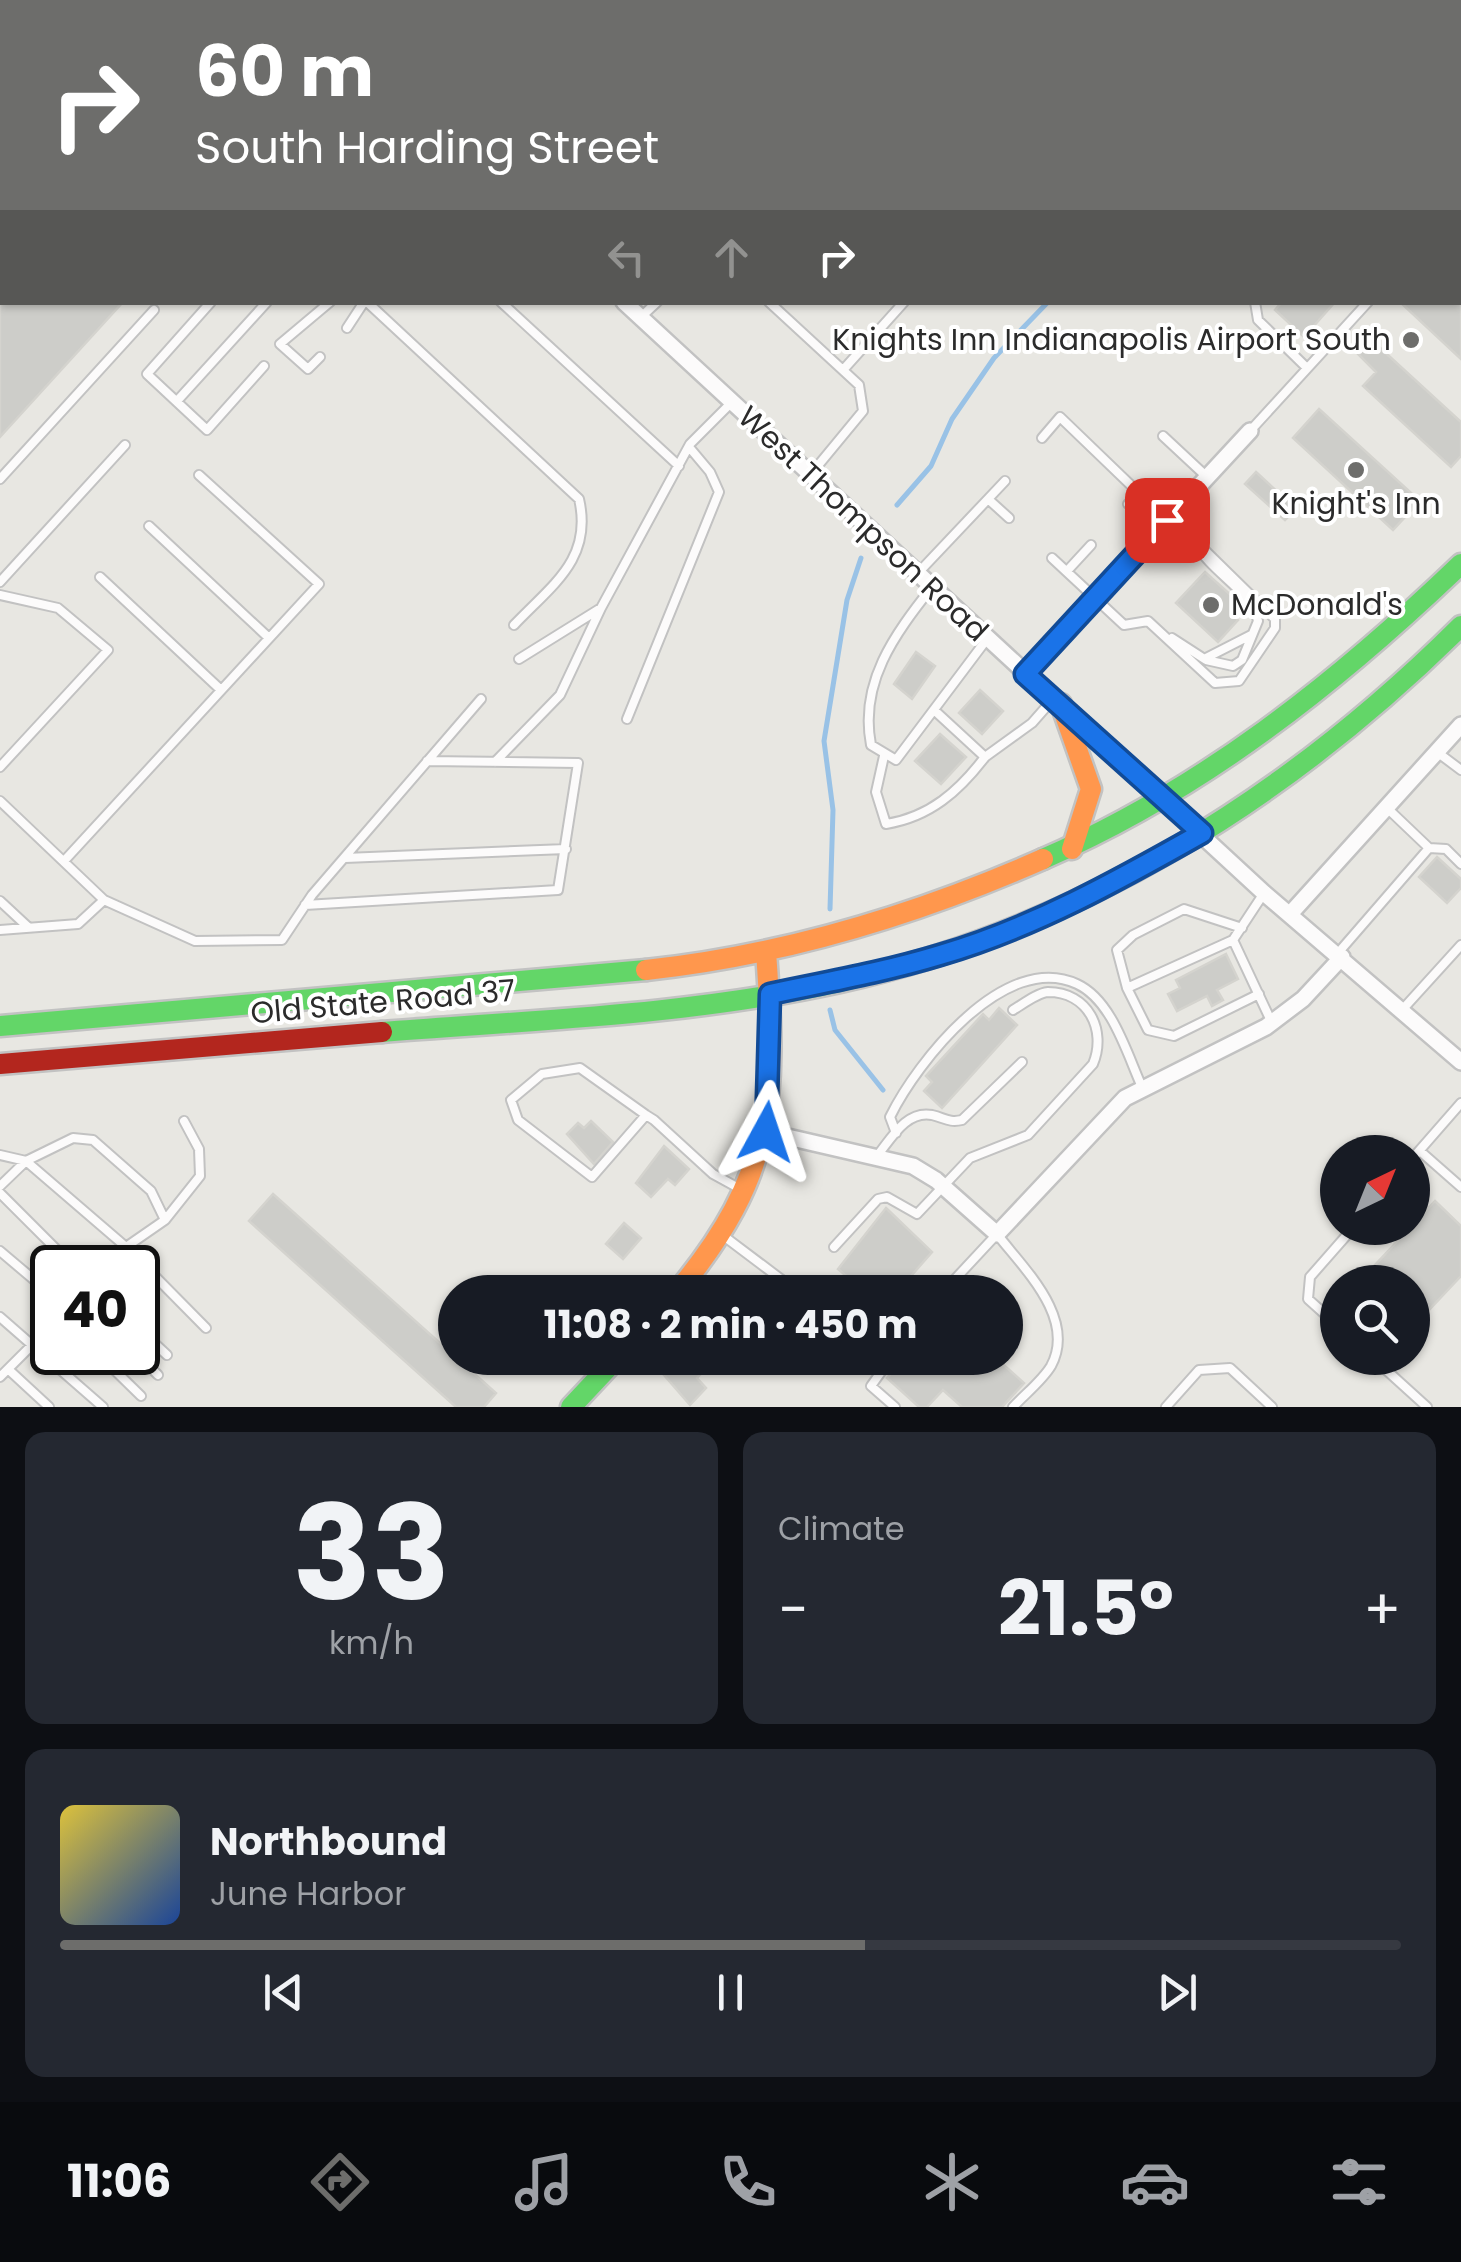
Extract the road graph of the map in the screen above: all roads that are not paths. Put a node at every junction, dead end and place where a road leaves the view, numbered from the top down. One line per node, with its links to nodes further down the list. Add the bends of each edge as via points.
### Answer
1 (208, 305): 22 (lane, via 147,374)
2 (264, 305): 22 (lane)
3 (326, 305): 18 (lane, via 280,344 308,370)
4 (363, 305): 17 (lane)
5 (368, 305): 54 (lane, via 579,499 585,525 578,556)
6 (505, 305): 29 (lane)
7 (627, 305): 16 (street, West Thompson Road)
8 (654, 305): 16 (lane)
9 (773, 305): 21 (lane)
10 (891, 305): 15 (lane)
11 (901, 305): 15 (lane)
12 (1256, 305): 20 (lane, via 1258,320)
13 (1365, 305): 20 (lane)
14 (154, 310): 33 (lane)
15 (896, 311): 21 (lane)
16 (641, 317): 23 (street, West Thompson Road)
17 (347, 328)
18 (320, 357)
19 (264, 366): 22 (lane, via 208,430)
20 (1308, 368): 24 (lane)
21 (843, 370): 31 (lane, via 859,385 862,411)
22 (176, 401)
23 (732, 402): 28 (lane); 31 (street, West Thompson Road)
24 (1250, 431): 32 (street)
25 (1163, 436): 32 (lane)
26 (1042, 438): 35 (lane, via 1060,417)
27 (125, 446): 48 (lane)
28 (689, 447): 29 (lane); 66 (lane, via 718,492)
29 (678, 466): 52 (lane)
30 (199, 474): 57 (lane, via 319,584)
31 (810, 475): 46 (street, West Thompson Road)
32 (1207, 477): 39 (street)
33 (0, 480)
34 (1005, 480): 36 (lane)
35 (1139, 493): 37 (lane); 39 (lane)
36 (988, 499): 38 (lane); 46 (lane)
37 (1128, 504)
38 (1009, 518)
39 (1169, 518): 41 (lane); 51 (street)
40 (149, 526): 57 (lane)
41 (1193, 538): 53 (lane, via 1271,610 1275,628 1240,681 1215,683); 56 (lane, via 1208,564 1255,608)
42 (1091, 546): 45 (lane)
43 (1052, 558): 45 (lane)
44 (1461, 564): 75 (main road, Old State Road 37, via 1341,678)
45 (1068, 572): 51 (lane)
46 (917, 574): 49 (street, West Thompson Road)
47 (100, 577): 62 (lane)
48 (0, 582)
49 (932, 587): 58 (street, West Thompson Road); 69 (lane, via 884,654 871,689 866,721 871,746)
50 (0, 595): 73 (lane, via 58,608 108,650)
51 (1096, 597): 53 (lane, via 1124,625); 61 (street)
52 (601, 608): 60 (lane); 72 (lane, via 560,695)
53 (1148, 621): 59 (lane)
54 (514, 626)
55 (1461, 626): 78 (main road, Old State Road 37, via 1386,702 1321,754)
56 (1255, 631): 59 (lane, via 1210,658); 59 (lane, via 1237,664)
57 (269, 638): 62 (lane)
58 (987, 639): 61 (street, West Thompson Road); 65 (lane)
59 (1193, 652)
60 (520, 658)
61 (1025, 674): 64 (street, West Thompson Road)
62 (221, 690): 83 (lane)
63 (480, 700): 71 (lane)
64 (1057, 701): 70 (lane); 75 (street, West Thompson Road); 80 (main road, via 1091,789)
65 (934, 710): 69 (lane, via 896,760); 70 (lane)
66 (627, 720)
67 (1461, 724): 68 (street)
68 (1437, 752): 74 (lane); 77 (street)
69 (884, 756): 70 (lane, via 876,792 886,824 911,820 960,790)
70 (984, 756)
71 (427, 761): 72 (lane); 82 (lane)
72 (494, 762): 79 (lane, via 578,763)
73 (0, 768)
74 (1461, 770)
75 (1166, 800): 78 (street, West Thompson Road); 80 (main road, Old State Road 37)
76 (0, 801): 83 (lane)
77 (1386, 808): 81 (lane); 89 (street)
78 (1202, 833): 85 (street, West Thompson Road); 98 (main road, Old State Road 37, via 1073,902 945,954)
79 (566, 848): 82 (lane); 88 (lane, via 558,890)
80 (1072, 848): 95 (main road, Old State Road 37, via 867,927)
81 (1429, 848): 84 (lane, via 1446,850); 96 (lane)
82 (344, 858): 88 (lane)
83 (64, 861): 86 (lane)
84 (1461, 864)
85 (1264, 893): 89 (street, West Thompson Road); 91 (lane)
86 (104, 900): 88 (lane, via 195,941 282,940); 90 (lane, via 78,924)
87 (0, 901): 90 (lane)
88 (305, 905)
89 (1292, 912): 96 (street, West Thompson Road)
90 (28, 927): 92 (lane)
91 (1242, 928): 93 (lane); 97 (lane, via 1184,909 1134,935 1117,950)
92 (0, 930)
93 (1234, 940): 97 (lane); 99 (lane)
94 (1461, 946): 101 (lane)
95 (766, 952): 98 (main road); 103 (main road, Old State Road 37, via 584,976)
96 (1340, 955): 101 (street, West Thompson Road); 102 (street)
97 (1127, 988): 99 (lane, via 1148,1030 1174,1036)
98 (770, 994): 106 (main road, Old State Road 37, via 596,1015); 111 (main road)
99 (1258, 994): 102 (lane)
100 (1013, 1010): 118 (lane, via 1044,992 1070,996 1089,1010 1099,1050 1084,1076 1028,1135 970,1158)
101 (1402, 1010): 105 (street, West Thompson Road)
102 (1272, 1023): 107 (street)
103 (0, 1026)
104 (1022, 1062): 112 (lane, via 962,1120 915,1116)
105 (1461, 1062)
106 (0, 1064)
107 (1142, 1087): 112 (lane, via 1107,1012 1093,997 1078,984 1036,978 986,998 970,1014 902,1093 890,1117); 123 (street, via 1112,1110)
108 (1461, 1103): 113 (lane)
109 (646, 1115): 109 (lane, via 580,1068 542,1074 511,1100 518,1120 592,1176); 121 (lane, via 713,1174)
110 (184, 1121): 122 (lane, via 199,1148 200,1176)
111 (766, 1132): 115 (street); 121 (main road)
112 (896, 1133): 115 (lane)
113 (1430, 1139)
114 (0, 1155): 117 (lane)
115 (877, 1156): 118 (street, via 913,1166)
116 (1430, 1159): 119 (lane)
117 (26, 1161): 120 (lane); 122 (lane, via 73,1138 92,1140 151,1191); 126 (lane)
118 (942, 1186): 123 (street); 129 (lane, via 917,1214 887,1196 878,1200)
119 (1461, 1187)
120 (0, 1189): 125 (lane)
121 (748, 1194): 124 (main road)
122 (166, 1220): 127 (lane)
123 (996, 1234): 135 (lane); 157 (lane, via 1049,1300 1057,1338 1051,1365)
124 (725, 1237): 133 (main road); 134 (lane)
125 (52, 1245)
126 (124, 1245)
127 (129, 1245)
128 (1338, 1245): 131 (lane)
129 (834, 1247)
130 (0, 1252): 136 (lane)
131 (1321, 1265)
132 (1320, 1266): 138 (lane, via 1310,1278 1308,1299)
133 (691, 1275)
134 (775, 1275)
135 (959, 1275)
136 (30, 1276)
137 (160, 1281): 140 (lane)
138 (1320, 1310)
139 (0, 1316): 141 (lane)
140 (206, 1328)
141 (30, 1342)
142 (30, 1350): 145 (lane)
143 (160, 1350): 144 (lane)
144 (166, 1356)
145 (9, 1370): 151 (lane); 153 (lane)
146 (67, 1375): 154 (lane)
147 (119, 1375): 152 (lane)
148 (601, 1375): 155 (main road)
149 (879, 1375): 156 (lane, via 871,1386)
150 (1391, 1375): 160 (lane)
151 (0, 1378)
152 (140, 1396)
153 (49, 1407)
154 (103, 1407)
155 (571, 1407)
156 (895, 1407)
157 (1013, 1407)
158 (1166, 1407): 159 (lane, via 1199,1370 1230,1368)
159 (1272, 1407)
160 (1427, 1407)

